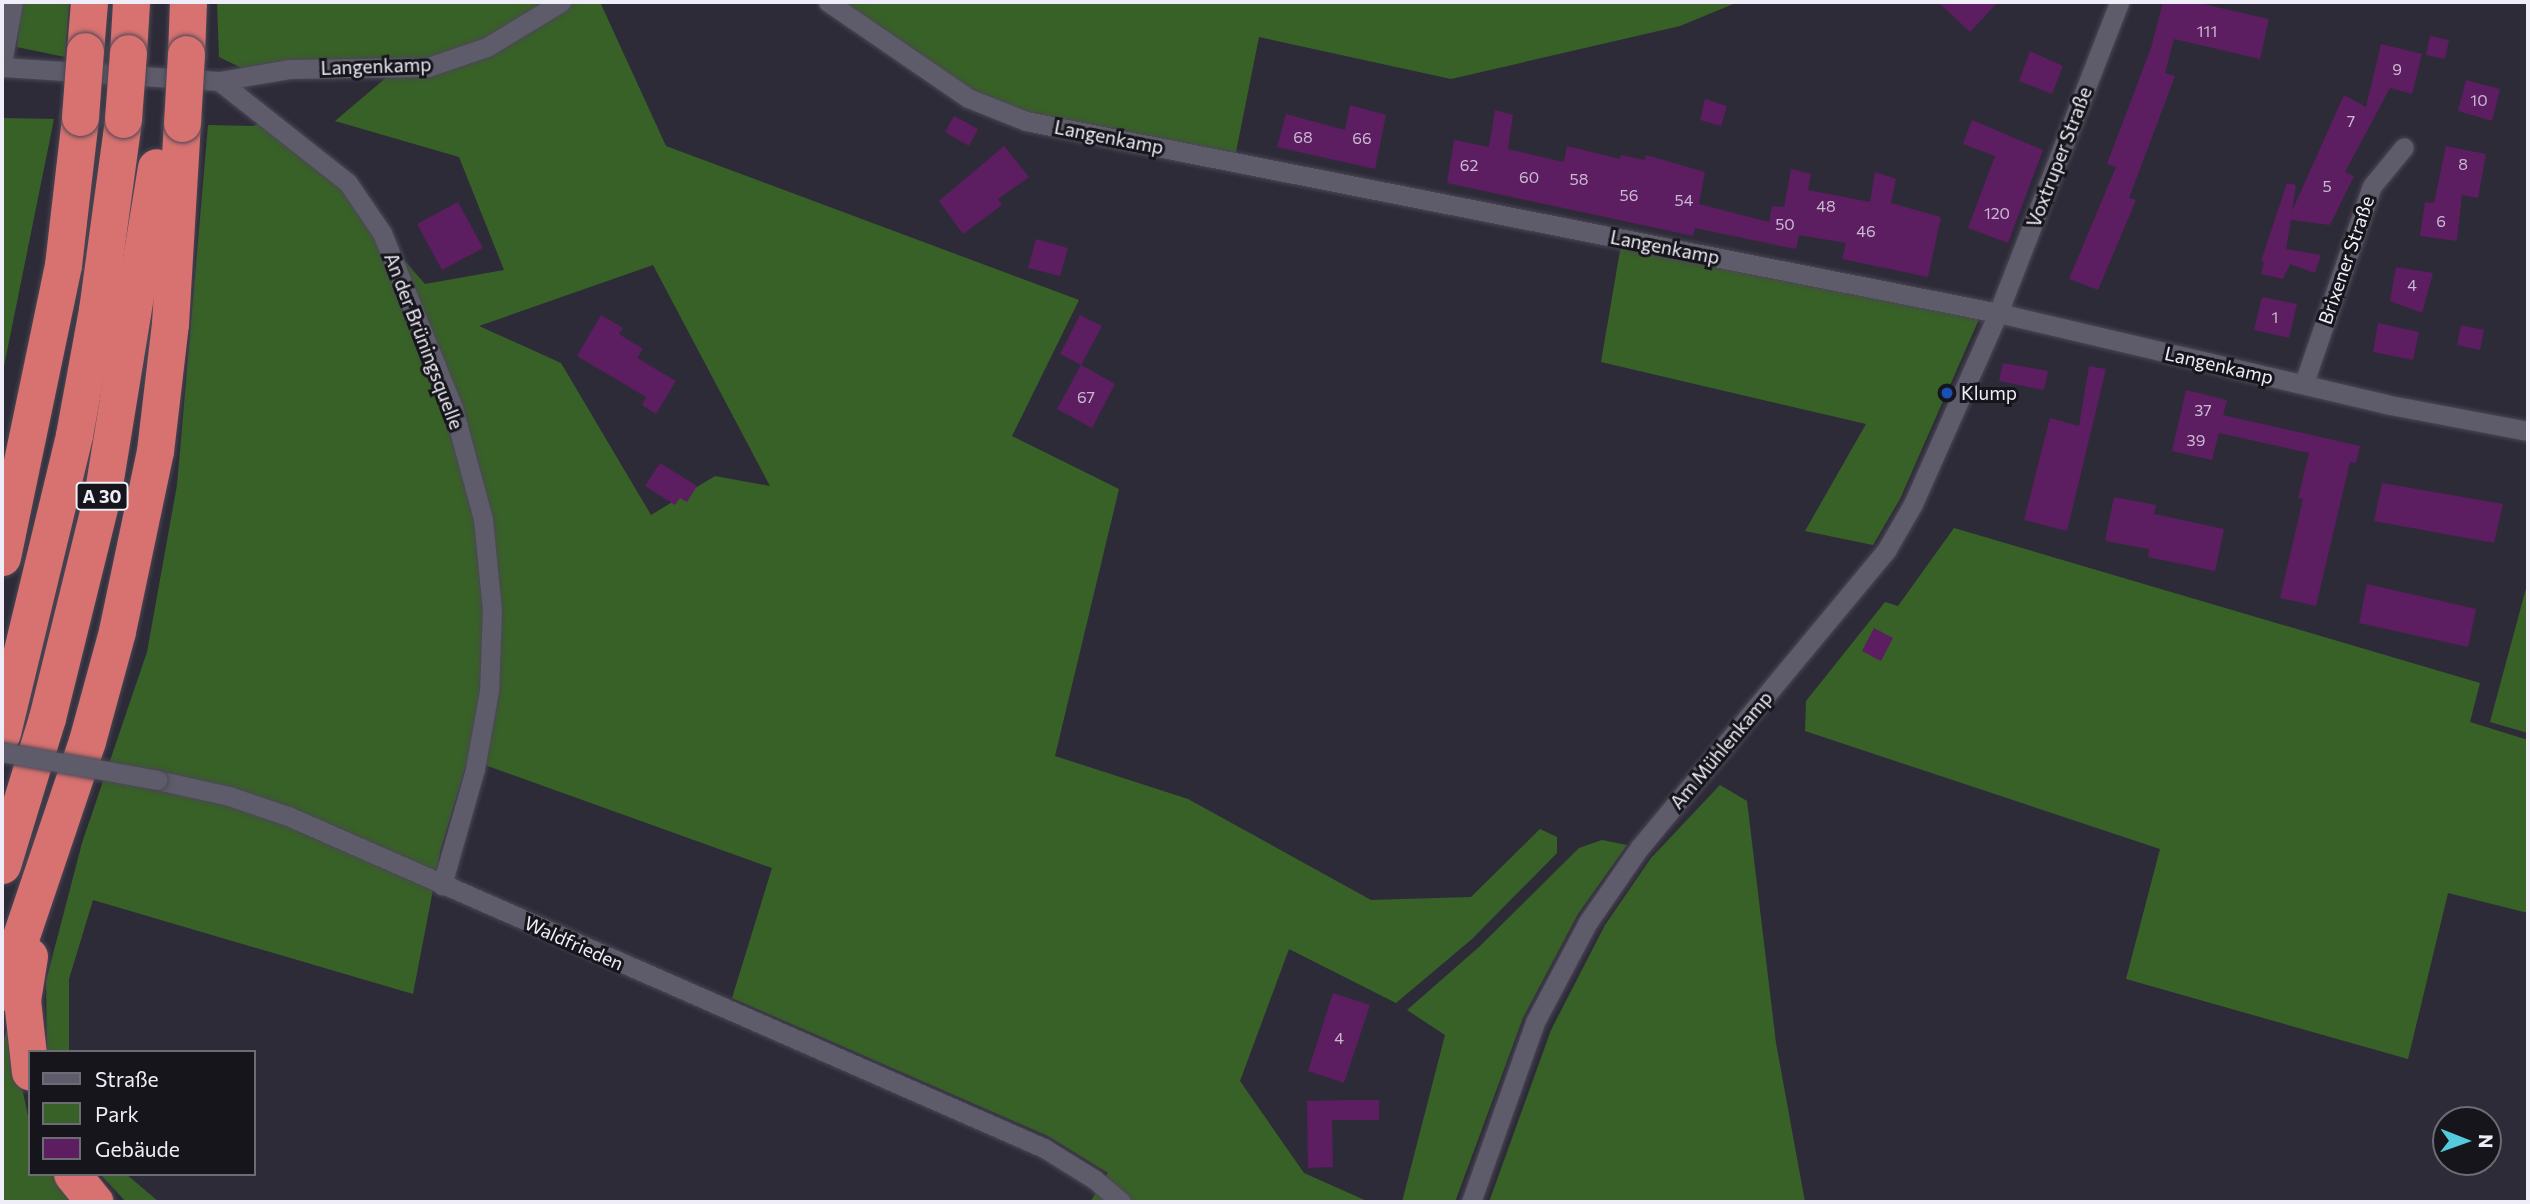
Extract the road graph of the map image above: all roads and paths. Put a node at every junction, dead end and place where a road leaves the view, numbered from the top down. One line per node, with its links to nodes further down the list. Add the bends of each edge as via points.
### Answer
1 (13, 2): 10 (street)
2 (89, 2): 17 (highway, bridge, via 63,265)
3 (131, 2): 18 (highway, A 30, bridge, via 123,119 97,310 49,553)
4 (171, 2): 9 (highway, A 30)
5 (188, 2): 9 (highway)
6 (561, 2): 11 (street, Langenkamp, via 487,47 428,67 289,69)
7 (828, 2): 14 (street, Langenkamp, via 968,98 1026,121)
8 (2119, 2): 14 (street, Voxtruper Straße)
9 (176, 54): 12 (highway, A 30)
10 (2, 65): 11 (street)
11 (219, 81): 22 (street, An der Brüningsquelle, via 348,183 382,233 453,408 483,519 492,610 489,691 475,769)
12 (172, 121): 20 (highway, A 30, via 103,491 47,718); 21 (highway, via 170,324 155,451 117,631)
13 (2404, 147): 15 (street, Brixener Straße, via 2372,186)
14 (1998, 313): 15 (street, Langenkamp); 28 (street, Am Mühlenkamp, via 1913,505 1887,549 1640,846 1588,922 1535,1022)
15 (2304, 383): 16 (street, Langenkamp)
16 (2528, 431)
17 (2, 557)
18 (2, 733)
19 (2, 752): 22 (street, Waldfrieden, bridge, via 229,796)
20 (2, 865)
21 (45, 872): 23 (highway); 24 (highway, via 22,1000)
22 (442, 884): 27 (street, Waldfrieden, via 1044,1148 1094,1178)
23 (2, 992)
24 (28, 1054)
25 (74, 1176): 26 (highway)
26 (95, 1202)
27 (1121, 1202)
28 (1471, 1202)

